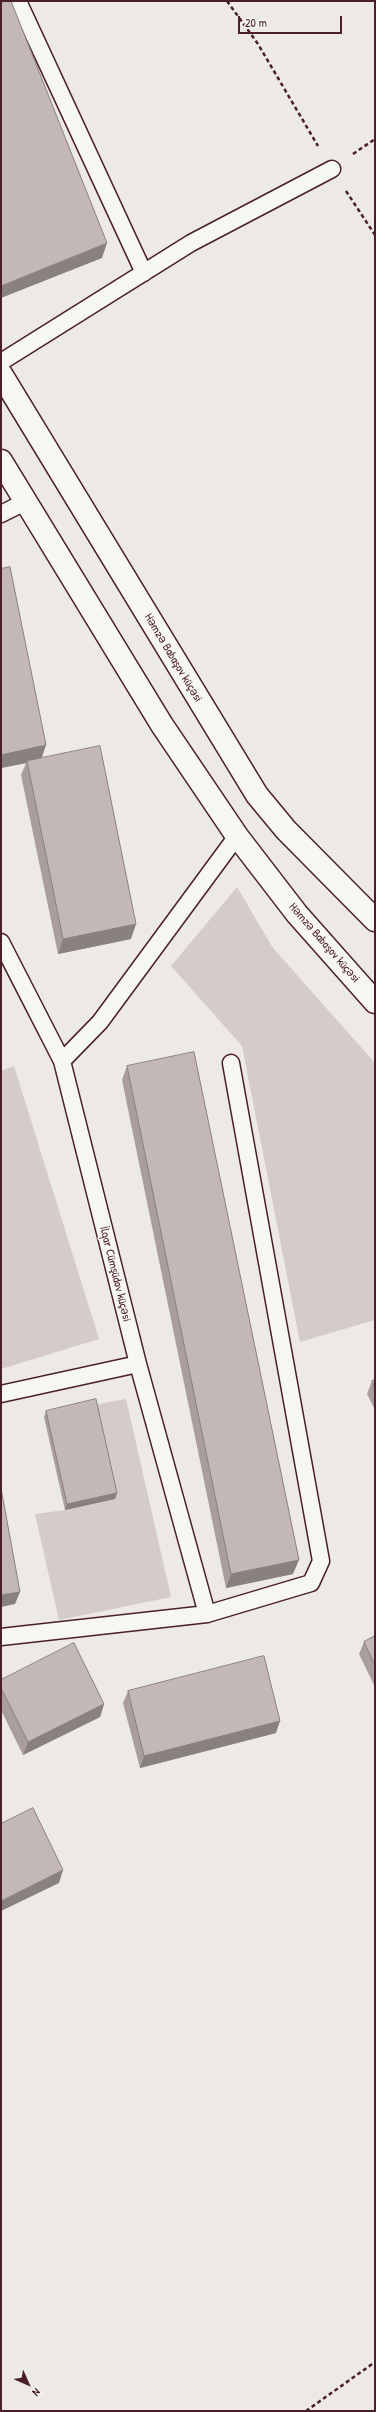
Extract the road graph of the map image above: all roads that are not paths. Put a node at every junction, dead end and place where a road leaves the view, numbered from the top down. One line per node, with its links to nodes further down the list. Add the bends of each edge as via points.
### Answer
1 (18, 1): 3 (lane)
2 (332, 169): 3 (lane, via 191,243)
3 (144, 273): 4 (lane)
4 (1, 362)
5 (1, 374): 10 (street, Həmzə Babaşov küçəsi, via 257,795 286,830)
6 (1, 461): 7 (street, Həmzə Babaşov küçəsi)
7 (25, 502): 8 (lane); 9 (street, Həmzə Babaşov küçəsi, via 162,725)
8 (1, 514)
9 (237, 836): 12 (street, Həmzə Babaşov küçəsi, via 298,914); 13 (lane, via 100,1022)
10 (375, 920)
11 (1, 942): 13 (lane, İlqar Cümşüdov küçəsi)
12 (375, 1002)
13 (62, 1061): 15 (lane, İlqar Cümşüdov küçəsi)
14 (231, 1063): 17 (lane, via 320,1561 311,1583)
15 (138, 1364): 16 (lane); 17 (lane, İlqar Cümşüdov küçəsi)
16 (1, 1394)
17 (207, 1614): 18 (lane)
18 (1, 1638)

